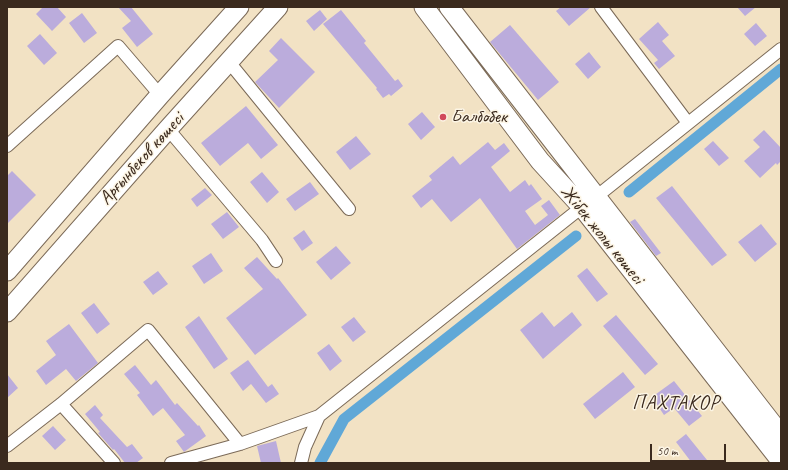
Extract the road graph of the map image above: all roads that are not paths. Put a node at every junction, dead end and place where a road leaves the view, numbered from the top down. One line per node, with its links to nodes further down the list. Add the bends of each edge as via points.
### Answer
1 (239, 7): 8 (main road, Арғынбеков көшесі)
2 (278, 7): 7 (main road, Арғынбеков көшесі)
3 (424, 7): 12 (main road, Жібек жолы көшесі, via 540,161)
4 (449, 7): 12 (main road, Жібек жолы көшесі)
5 (601, 7): 9 (street)
6 (781, 49): 9 (street)
7 (228, 62): 10 (main road, Арғынбеков көшесі); 13 (street)
8 (160, 95): 11 (street, via 118,46); 15 (main road, Арғынбеков көшесі)
9 (688, 123): 12 (street)
10 (168, 129): 14 (street, via 262,240); 16 (main road, Арғынбеков көшесі)
11 (7, 146)
12 (589, 202): 18 (street); 19 (main road, Жібек жолы көшесі); 22 (main road, Жібек жолы көшесі)
13 (349, 209)
14 (276, 262)
15 (7, 271)
16 (7, 312)
17 (60, 404): 20 (street, via 148,330); 21 (street); 23 (street)
18 (318, 416): 20 (street); 25 (street, via 305,446)
19 (781, 435)
20 (240, 444): 24 (street)
21 (7, 446)
22 (781, 461)
23 (114, 463)
24 (171, 463)
25 (301, 463)

